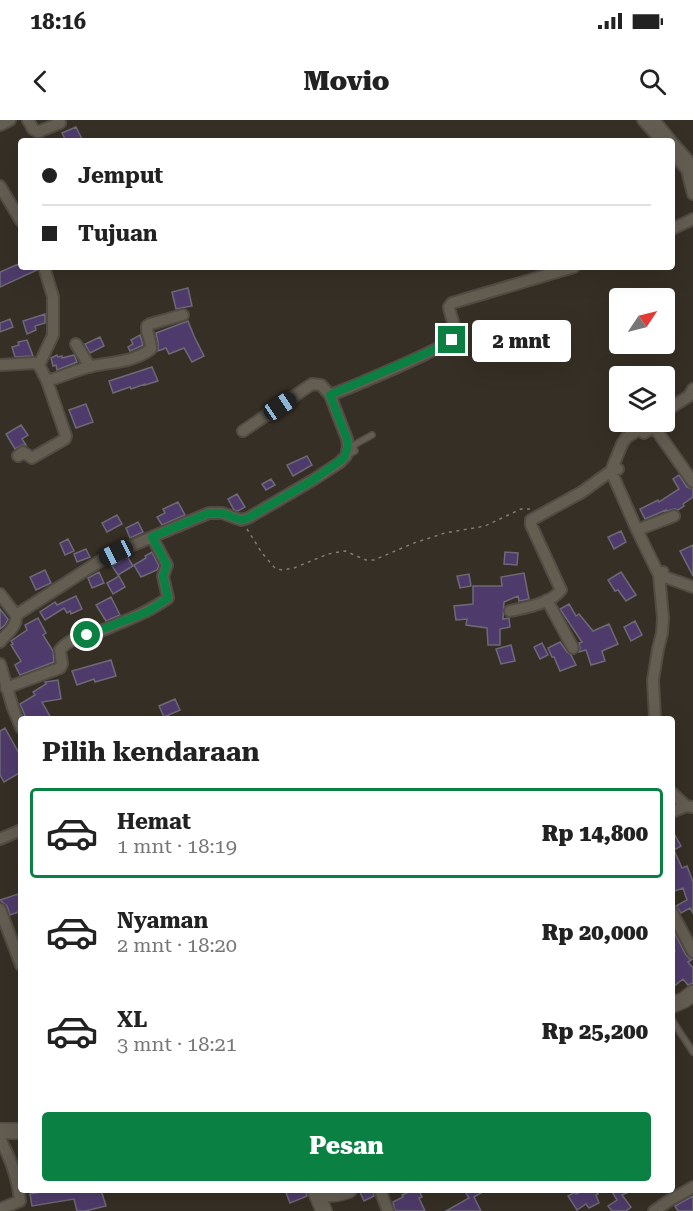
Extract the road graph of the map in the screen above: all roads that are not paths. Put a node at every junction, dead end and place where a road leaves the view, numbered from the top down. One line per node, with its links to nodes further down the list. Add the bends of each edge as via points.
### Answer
1 (10, 120): 6 (street)
2 (28, 120): 5 (street, via 38,132)
3 (643, 120): 7 (street)
4 (654, 120): 8 (street)
5 (60, 123)
6 (0, 125)
7 (659, 138)
8 (669, 138)
9 (675, 145): 11 (street)
10 (675, 156): 13 (street, via 687,170)
11 (693, 168)
12 (0, 186): 14 (street)
13 (693, 194)
14 (18, 216)
15 (693, 219): 16 (street)
16 (675, 228)
17 (45, 270): 22 (street, via 53,297 53,335)
18 (564, 270): 26 (street, via 452,303 448,307 455,334 452,340)
19 (183, 315): 23 (street, via 147,326 152,344 148,351)
20 (76, 344): 23 (street)
21 (0, 365): 22 (street)
22 (39, 365): 24 (street)
23 (90, 367): 24 (street)
24 (47, 381): 35 (street, via 65,440 32,458 23,452)
25 (693, 389): 28 (street)
26 (330, 395): 31 (street, via 321,385 312,384); 36 (street, via 347,439)
27 (693, 399): 28 (street)
28 (680, 405): 29 (street); 30 (street)
29 (675, 407)
30 (675, 409)
31 (243, 431)
32 (644, 432): 37 (street, via 627,448)
33 (658, 432): 38 (street)
34 (372, 435): 36 (lane, via 354,445 355,451)
35 (18, 456)
36 (346, 456): 41 (street, via 248,518 209,513)
37 (615, 470): 40 (street); 45 (street, via 531,520 561,590)
38 (693, 482)
39 (674, 516): 40 (street)
40 (639, 530): 42 (street)
41 (152, 537): 47 (street, via 100,561); 51 (street, via 167,565 163,576 168,598 147,612 70,640 60,650 60,668)
42 (661, 573): 43 (street); 52 (street, via 663,618 653,680)
43 (693, 585)
44 (0, 594): 47 (street)
45 (547, 600): 46 (street); 49 (street)
46 (510, 611)
47 (16, 615): 48 (street, via 14,626)
48 (0, 642)
49 (573, 648)
50 (0, 664): 51 (street)
51 (6, 688): 53 (street)
52 (655, 716)
53 (18, 722)
54 (675, 795): 55 (street)
55 (689, 806)
56 (18, 831): 57 (street)
57 (0, 839)
58 (0, 909): 61 (street)
59 (675, 918): 60 (street)
60 (693, 952)
61 (18, 957)
62 (693, 993): 63 (main road)
63 (675, 1004)
64 (675, 1025): 65 (lane)
65 (693, 1052)
66 (0, 1131): 67 (main road)
67 (18, 1131)
68 (0, 1139): 69 (street)
69 (18, 1183)
70 (693, 1186): 75 (street)
71 (318, 1193): 77 (main road)
72 (344, 1193): 78 (main road)
73 (381, 1193): 79 (street)
74 (21, 1206): 76 (street)
75 (670, 1206): 80 (street)
76 (0, 1209)
77 (324, 1211)
78 (332, 1211)
79 (388, 1211)
80 (654, 1211)

